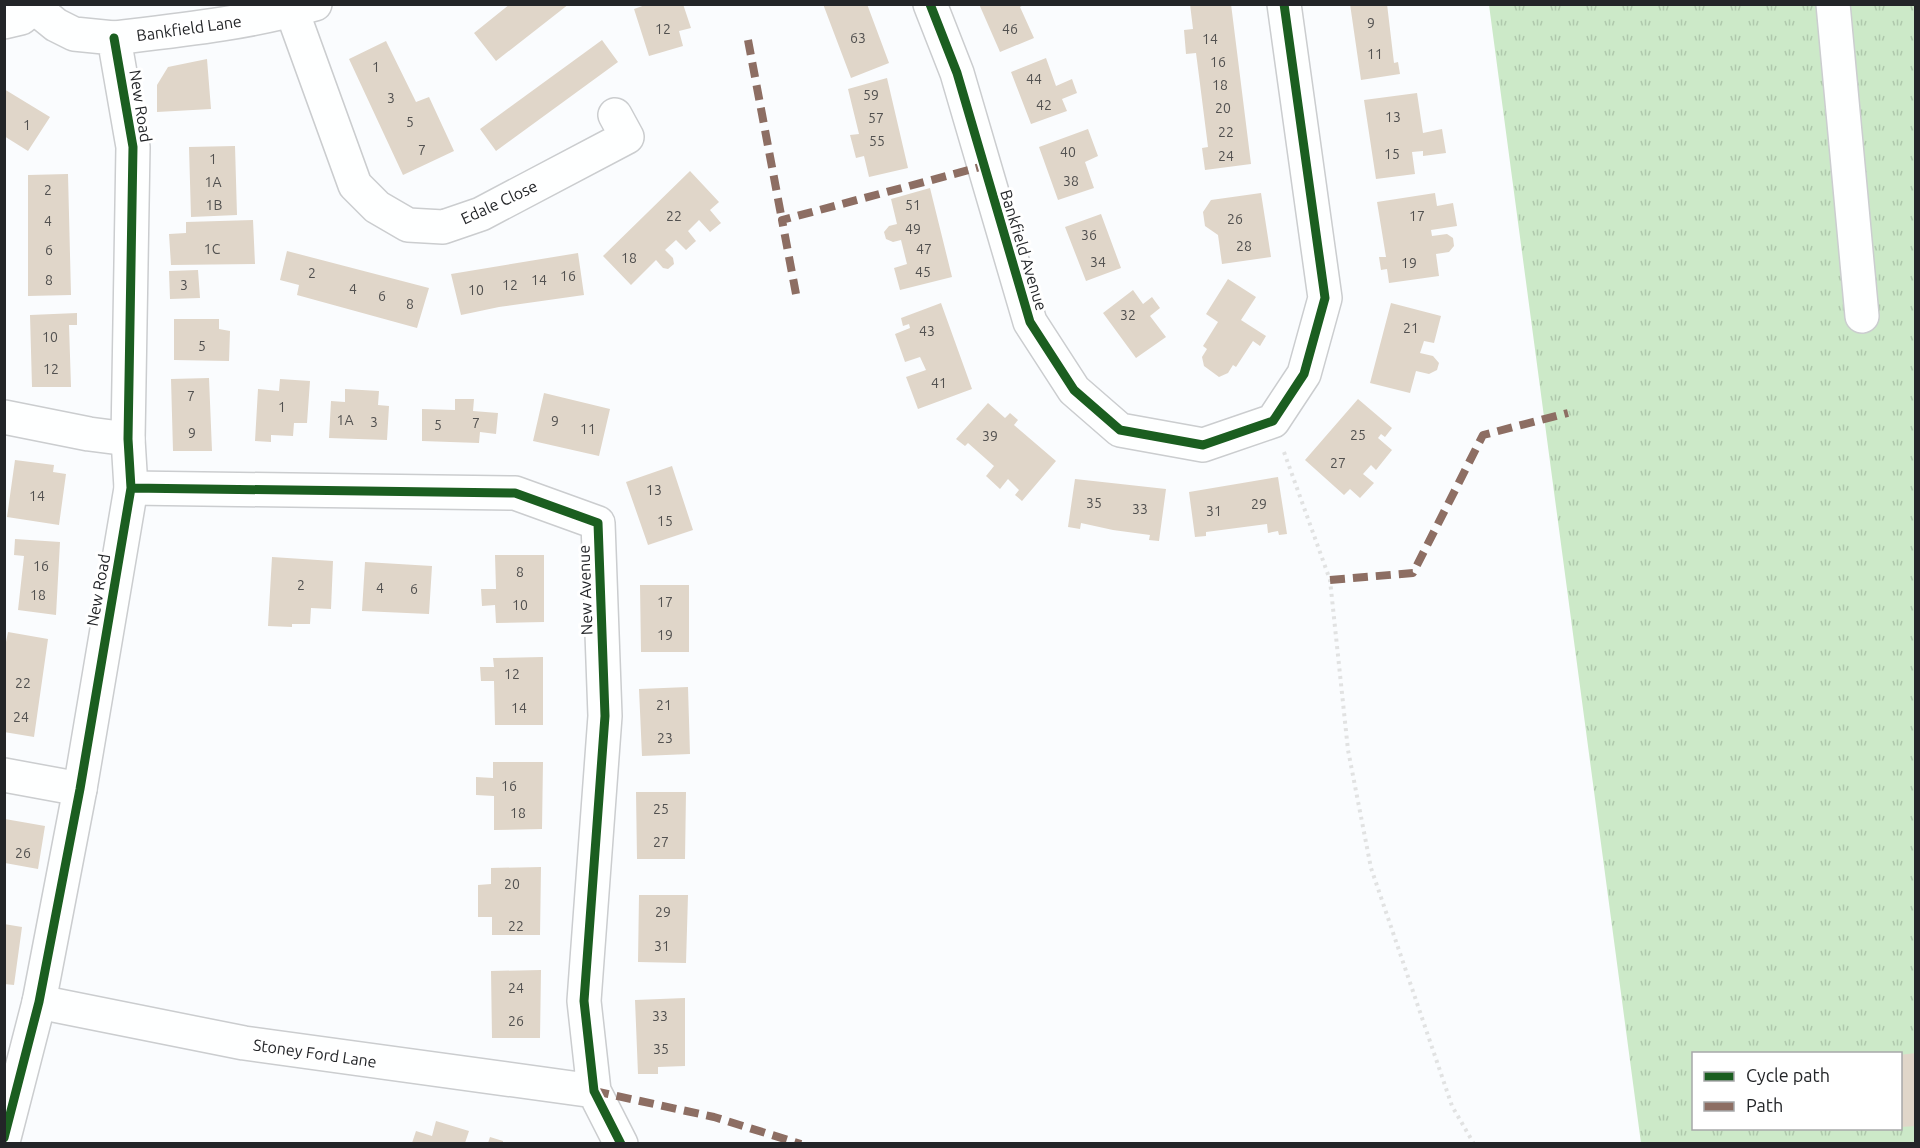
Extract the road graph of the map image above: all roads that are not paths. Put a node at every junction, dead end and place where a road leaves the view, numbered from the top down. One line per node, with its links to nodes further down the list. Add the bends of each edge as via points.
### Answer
1 (930, 4): 2 (street, Bankfield Avenue, via 957,73 1030,322 1074,390 1120,430 1203,445 1273,421 1304,374 1325,298)
2 (1284, 4)
3 (1833, 4): 9 (street)
4 (37, 6): 6 (street, via 21,18); 7 (street, Bankfield Lane, via 56,25 74,34)
5 (303, 8): 7 (street, Bankfield Lane, via 216,26); 8 (street, Edale Close, via 354,185 377,207 408,225 443,227 481,214 627,137)
6 (4, 22)
7 (114, 38): 11 (street, New Road, via 133,147)
8 (615, 115)
9 (1862, 316)
10 (4, 417): 11 (street)
11 (128, 439): 12 (street, New Road)
12 (131, 488): 14 (street, New Road); 16 (street, New Avenue, via 515,493 598,523 605,716 584,1001)
13 (4, 775): 14 (street)
14 (80, 789): 15 (street, New Road)
15 (39, 1002): 16 (street, Stoney Ford Lane, via 244,1043); 17 (street, New Road)
16 (594, 1091): 18 (street)
17 (4, 1138)
18 (621, 1143)

